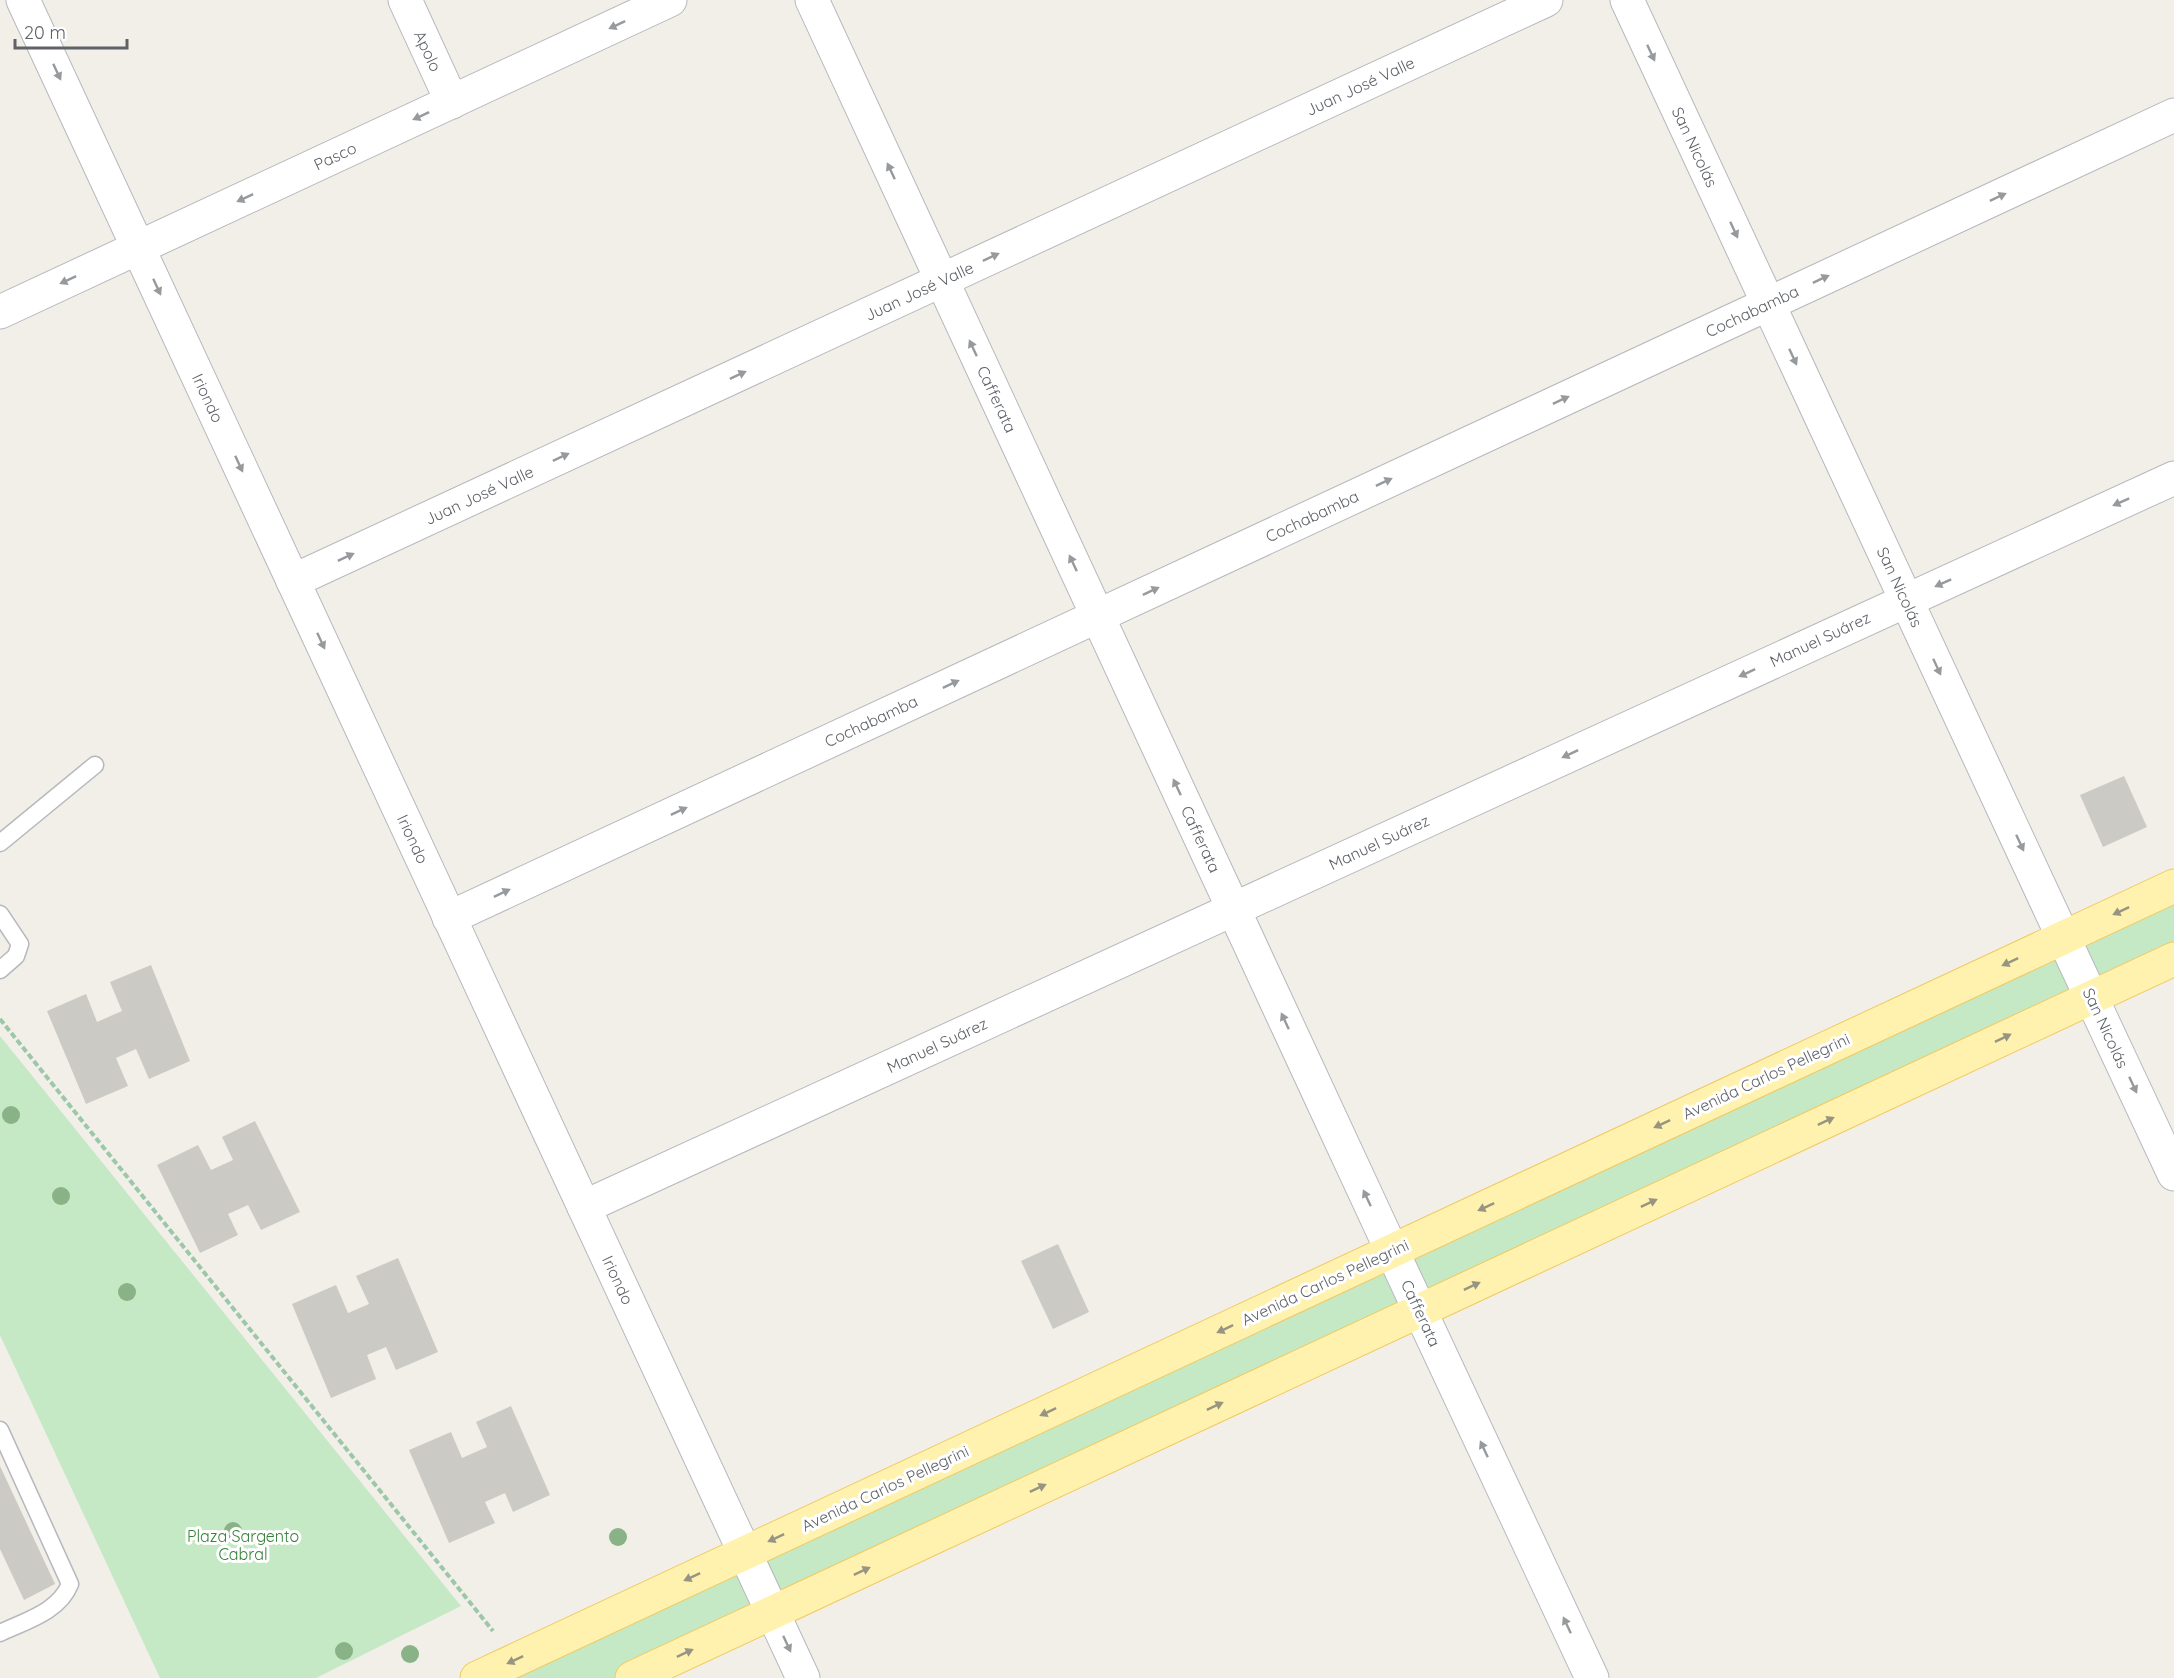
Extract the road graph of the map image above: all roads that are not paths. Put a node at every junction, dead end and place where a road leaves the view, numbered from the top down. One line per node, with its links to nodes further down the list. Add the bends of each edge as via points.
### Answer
1 (23, 0): 9 (street, Iriondo, one-way to 9)
2 (405, 0): 7 (street, Apolo)
3 (670, 0): 7 (street, Pasco, one-way to 7)
4 (812, 0): 10 (street, Cafferata, one-way to 4)
5 (1546, 0): 10 (street, Juan José Valle, one-way to 5)
6 (1626, 0): 11 (street, San Nicolás, one-way to 11)
7 (452, 102): 9 (street, Pasco, one-way to 9)
8 (2174, 115): 11 (street, Cochabamba, one-way to 8)
9 (138, 248): 12 (street, Pasco, one-way to 12); 14 (street, Iriondo, one-way to 14)
10 (942, 280): 14 (street, Juan José Valle, one-way to 10); 16 (street, Cafferata, one-way to 10)
11 (1768, 304): 15 (street, San Nicolás, one-way to 15); 16 (street, Cochabamba, one-way to 11)
12 (0, 312)
13 (2174, 478): 15 (street, Manuel Suárez, one-way to 15)
14 (293, 582): 22 (street, Iriondo, one-way to 22)
15 (1906, 600): 20 (street, Manuel Suárez, one-way to 20); 23 (street, San Nicolás, one-way to 23)
16 (1098, 616): 20 (street, Cafferata, one-way to 16); 22 (street, Cochabamba, one-way to 16)
17 (95, 765): 18 (lane)
18 (0, 843)
19 (2174, 886): 23 (main road, Avenida Carlos Pellegrini, one-way to 23)
20 (1233, 908): 28 (street, Manuel Suárez); 29 (street, Cafferata, one-way to 20)
21 (0, 914): 25 (lane, via 20,944 16,956)
22 (449, 918): 28 (street, Iriondo)
23 (2063, 937): 26 (street, San Nicolás); 29 (main road, Avenida Carlos Pellegrini, one-way to 29)
24 (2174, 959): 26 (main road)
25 (0, 970)
26 (2091, 997): 27 (street, San Nicolás, one-way to 27); 30 (main road, one-way to 26)
27 (2174, 1174)
28 (584, 1207): 32 (street, Iriondo)
29 (1392, 1251): 30 (street, Cafferata); 32 (main road, Avenida Carlos Pellegrini, one-way to 32)
30 (1419, 1311): 33 (main road, one-way to 30); 38 (street, Cafferata, one-way to 30)
31 (0, 1430): 34 (lane, via 69,1584 55,1606)
32 (745, 1553): 33 (street, Iriondo); 35 (main road, Avenida Carlos Pellegrini, one-way to 35)
33 (773, 1612): 36 (main road, one-way to 33); 37 (street, Iriondo, one-way to 37)
34 (0, 1633)
35 (477, 1678)
36 (632, 1678)
37 (803, 1678)
38 (1592, 1678)

